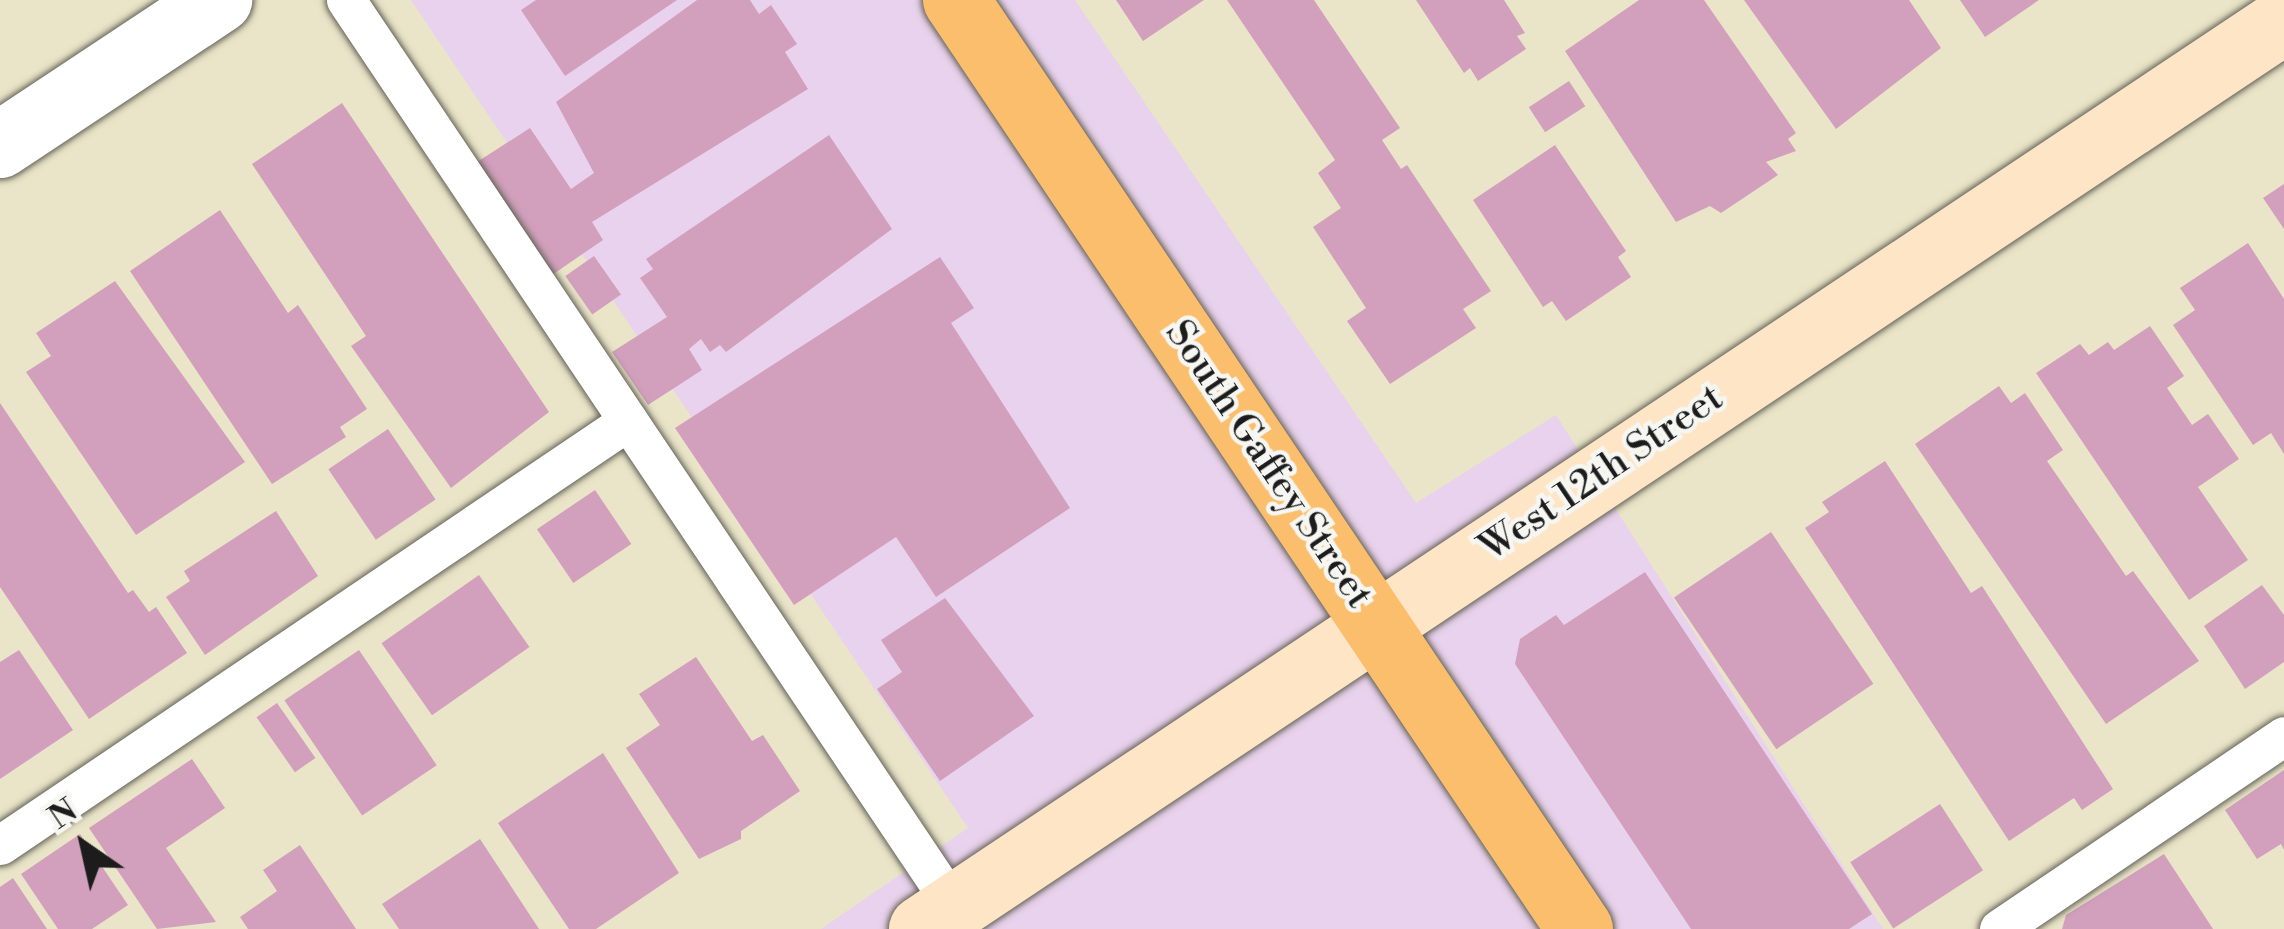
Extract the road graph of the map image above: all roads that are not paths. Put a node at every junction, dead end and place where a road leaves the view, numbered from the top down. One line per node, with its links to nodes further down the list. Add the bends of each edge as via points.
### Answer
1 (219, 0): 5 (street)
2 (346, 0): 6 (lane)
3 (956, 0): 7 (main road, South Gaffey Street)
4 (2284, 21): 7 (street, West 12th Street)
5 (0, 145)
6 (628, 422): 9 (lane); 10 (lane)
7 (1375, 624): 10 (street, West 12th Street); 11 (main road, South Gaffey Street)
8 (2284, 736): 12 (lane)
9 (0, 845)
10 (938, 918)
11 (1580, 929)
12 (1999, 929)

